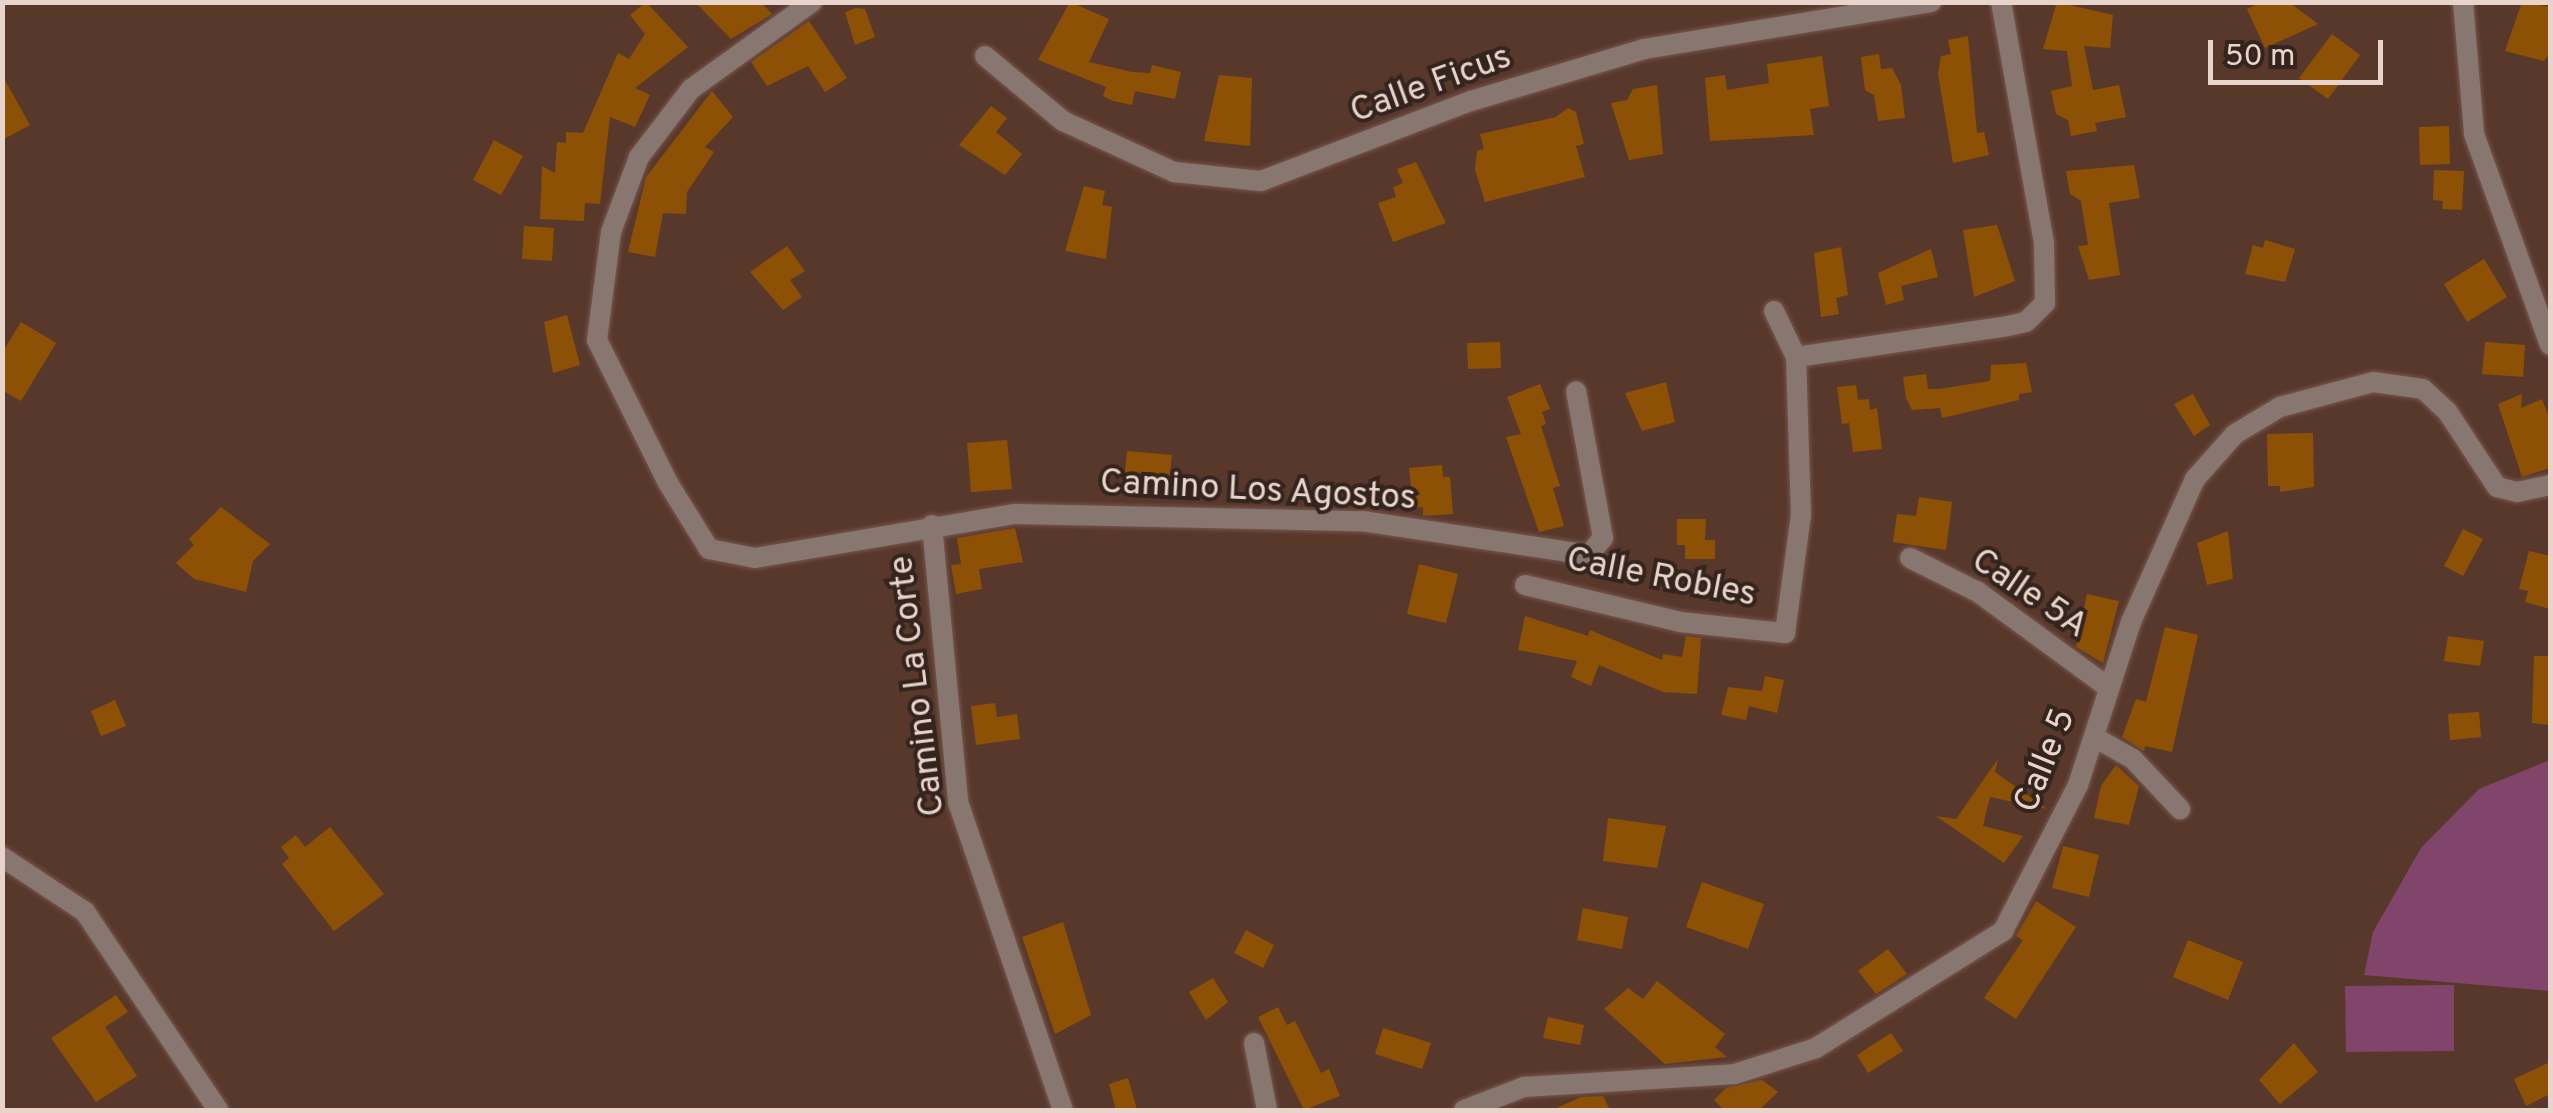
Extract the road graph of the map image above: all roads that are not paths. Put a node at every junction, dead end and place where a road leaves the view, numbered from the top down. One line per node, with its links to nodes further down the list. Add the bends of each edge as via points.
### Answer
1 (812, 2): 11 (street, Camino La Corte, via 692,89 639,158 611,232 597,340 668,483 710,549 755,558)
2 (1932, 2): 5 (street, Calle Ficus, via 1644,48 1472,101 1261,181 1174,172 1063,121)
3 (2001, 2): 8 (street, via 2044,243 2046,302 2026,322 2008,326)
4 (2462, 2): 7 (street, via 2474,134)
5 (985, 56)
6 (1774, 311): 8 (street)
7 (2550, 344)
8 (1796, 357): 13 (street, Calle Robles, via 1800,515 1785,633 1680,622)
9 (1576, 391): 11 (street, Camino Los Agostos, via 1602,538 1588,554 1362,522 1014,514)
10 (2550, 485): 14 (street, Calle 5, via 2518,492 2497,487 2448,411 2424,389 2374,382 2280,408 2235,434 2196,479 2130,622)
11 (932, 525): 20 (street, Camino La Corte, via 958,802)
12 (1910, 558): 14 (street, Calle 5A, via 1978,592)
13 (1525, 585)
14 (2109, 688): 15 (street, Calle 5)
15 (2094, 736): 16 (street, via 2133,760); 22 (street, Calle 5, via 2078,785 2002,931 1816,1048 1735,1074 1524,1086)
16 (2180, 809)
17 (2, 857): 19 (street, via 85,912)
18 (1254, 1043): 21 (street)
19 (218, 1110)
20 (1062, 1110)
21 (1267, 1110)
22 (1464, 1110)

